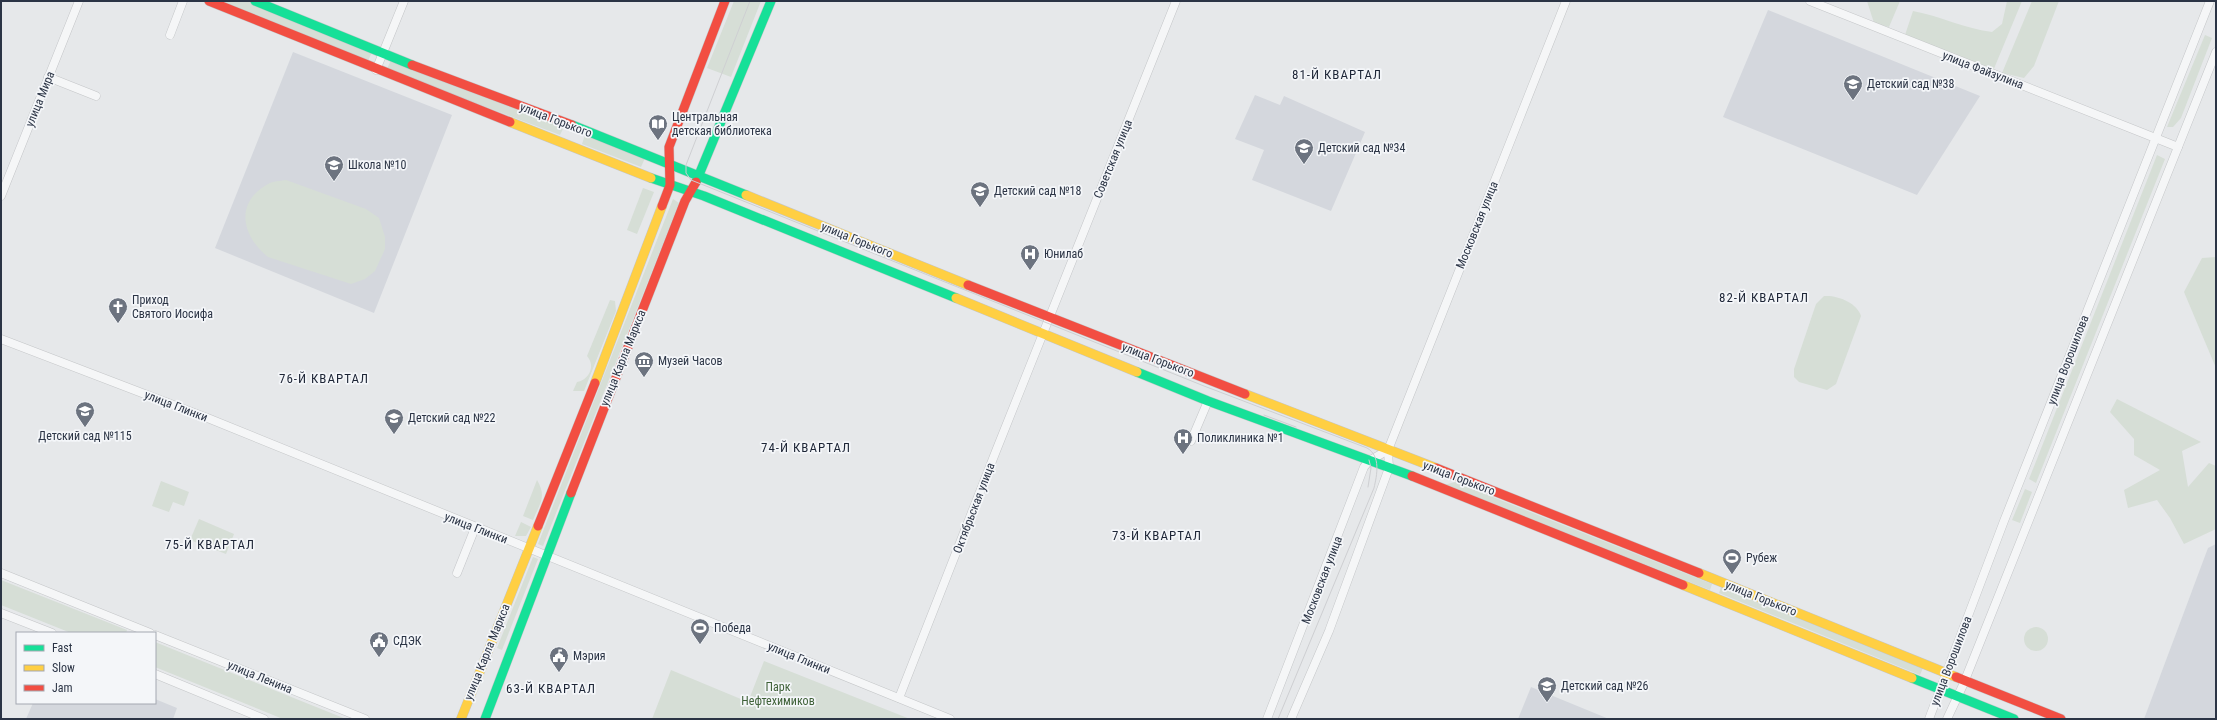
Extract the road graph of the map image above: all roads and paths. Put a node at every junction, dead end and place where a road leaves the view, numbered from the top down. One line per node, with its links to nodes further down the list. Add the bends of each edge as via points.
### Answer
1 (79, 1): 16 (street, улица Мира)
2 (183, 1): 12 (street)
3 (209, 1): 15 (main road, улица Горького)
4 (255, 1): 14 (main road, улица Горького)
5 (404, 1): 14 (street)
6 (725, 1): 22 (main road, улица Карла Маркса, via 669,147)
7 (771, 1): 23 (main road, улица Карла Маркса)
8 (1176, 1): 27 (street, Советская улица)
9 (1566, 1): 32 (street, Московская улица)
10 (1810, 1): 19 (street, улица Файзулина)
11 (2210, 1): 19 (street, улица Ворошилова)
12 (170, 35)
13 (2216, 52): 21 (street, улица Ворошилова)
14 (383, 54): 15 (street); 18 (main road, улица Горького)
15 (376, 70): 20 (main road, улица Горького)
16 (48, 77): 17 (street); 26 (street, улица Мира)
17 (96, 96)
18 (579, 128): 20 (main road); 22 (main road, улица Горького)
19 (2156, 137): 21 (street, улица Файзулина); 44 (street, улица Ворошилова)
20 (572, 145): 24 (main road, улица Горького)
21 (2178, 147): 46 (street, улица Ворошилова)
22 (669, 166): 23 (main road, улица Горького); 24 (main road, улица Карла Маркса)
23 (699, 177): 25 (main road, улица Карла Маркса); 27 (main road, улица Горького)
24 (670, 185): 25 (main road, улица Горького); 36 (main road, улица Карла Маркса)
25 (690, 191): 28 (main road, улица Горького); 37 (main road, улица Карла Маркса)
26 (1, 196)
27 (1050, 318): 28 (street, Октябрьская улица); 32 (main road, улица Горького)
28 (1043, 333): 30 (main road, улица Горького); 49 (street, Октябрьская улица)
29 (1, 339): 35 (street, улица Глинки, via 210,419)
30 (1208, 401): 31 (street); 33 (main road, улица Горького)
31 (1192, 441)
32 (1388, 450): 33 (street, Московская улица); 34 (street, Московская улица); 44 (main road, улица Горького)
33 (1370, 461): 34 (main road, улица Горького); 55 (street, Московская улица, via 1364,467)
34 (1389, 468): 47 (main road, улица Горького); 56 (street, Московская улица)
35 (475, 528): 36 (street, улица Глинки); 39 (street)
36 (529, 548): 37 (street, улица Глинки); 52 (main road, улица Карла Маркса)
37 (547, 556): 49 (street, улица Глинки); 53 (main road, улица Карла Маркса)
38 (1, 573): 41 (street)
39 (457, 573)
40 (1, 613): 42 (street)
41 (138, 631)
42 (49, 632)
43 (156, 635): 51 (street, улица Ленина)
44 (1946, 673): 46 (main road, улица Горького); 47 (street, улица Ворошилова)
45 (156, 674): 50 (street)
46 (1965, 681): 48 (street, улица Ворошилова); 60 (main road, улица Горького)
47 (1940, 688): 48 (main road, улица Горького); 57 (street, улица Ворошилова)
48 (1959, 696): 58 (street, улица Ворошилова); 59 (main road, улица Горького)
49 (899, 698): 54 (street, улица Глинки)
50 (264, 719)
51 (365, 719)
52 (461, 719)
53 (485, 719)
54 (950, 719)
55 (1267, 719)
56 (1292, 719)
57 (1929, 719)
58 (1947, 719)
59 (2014, 719)
60 (2061, 719)

